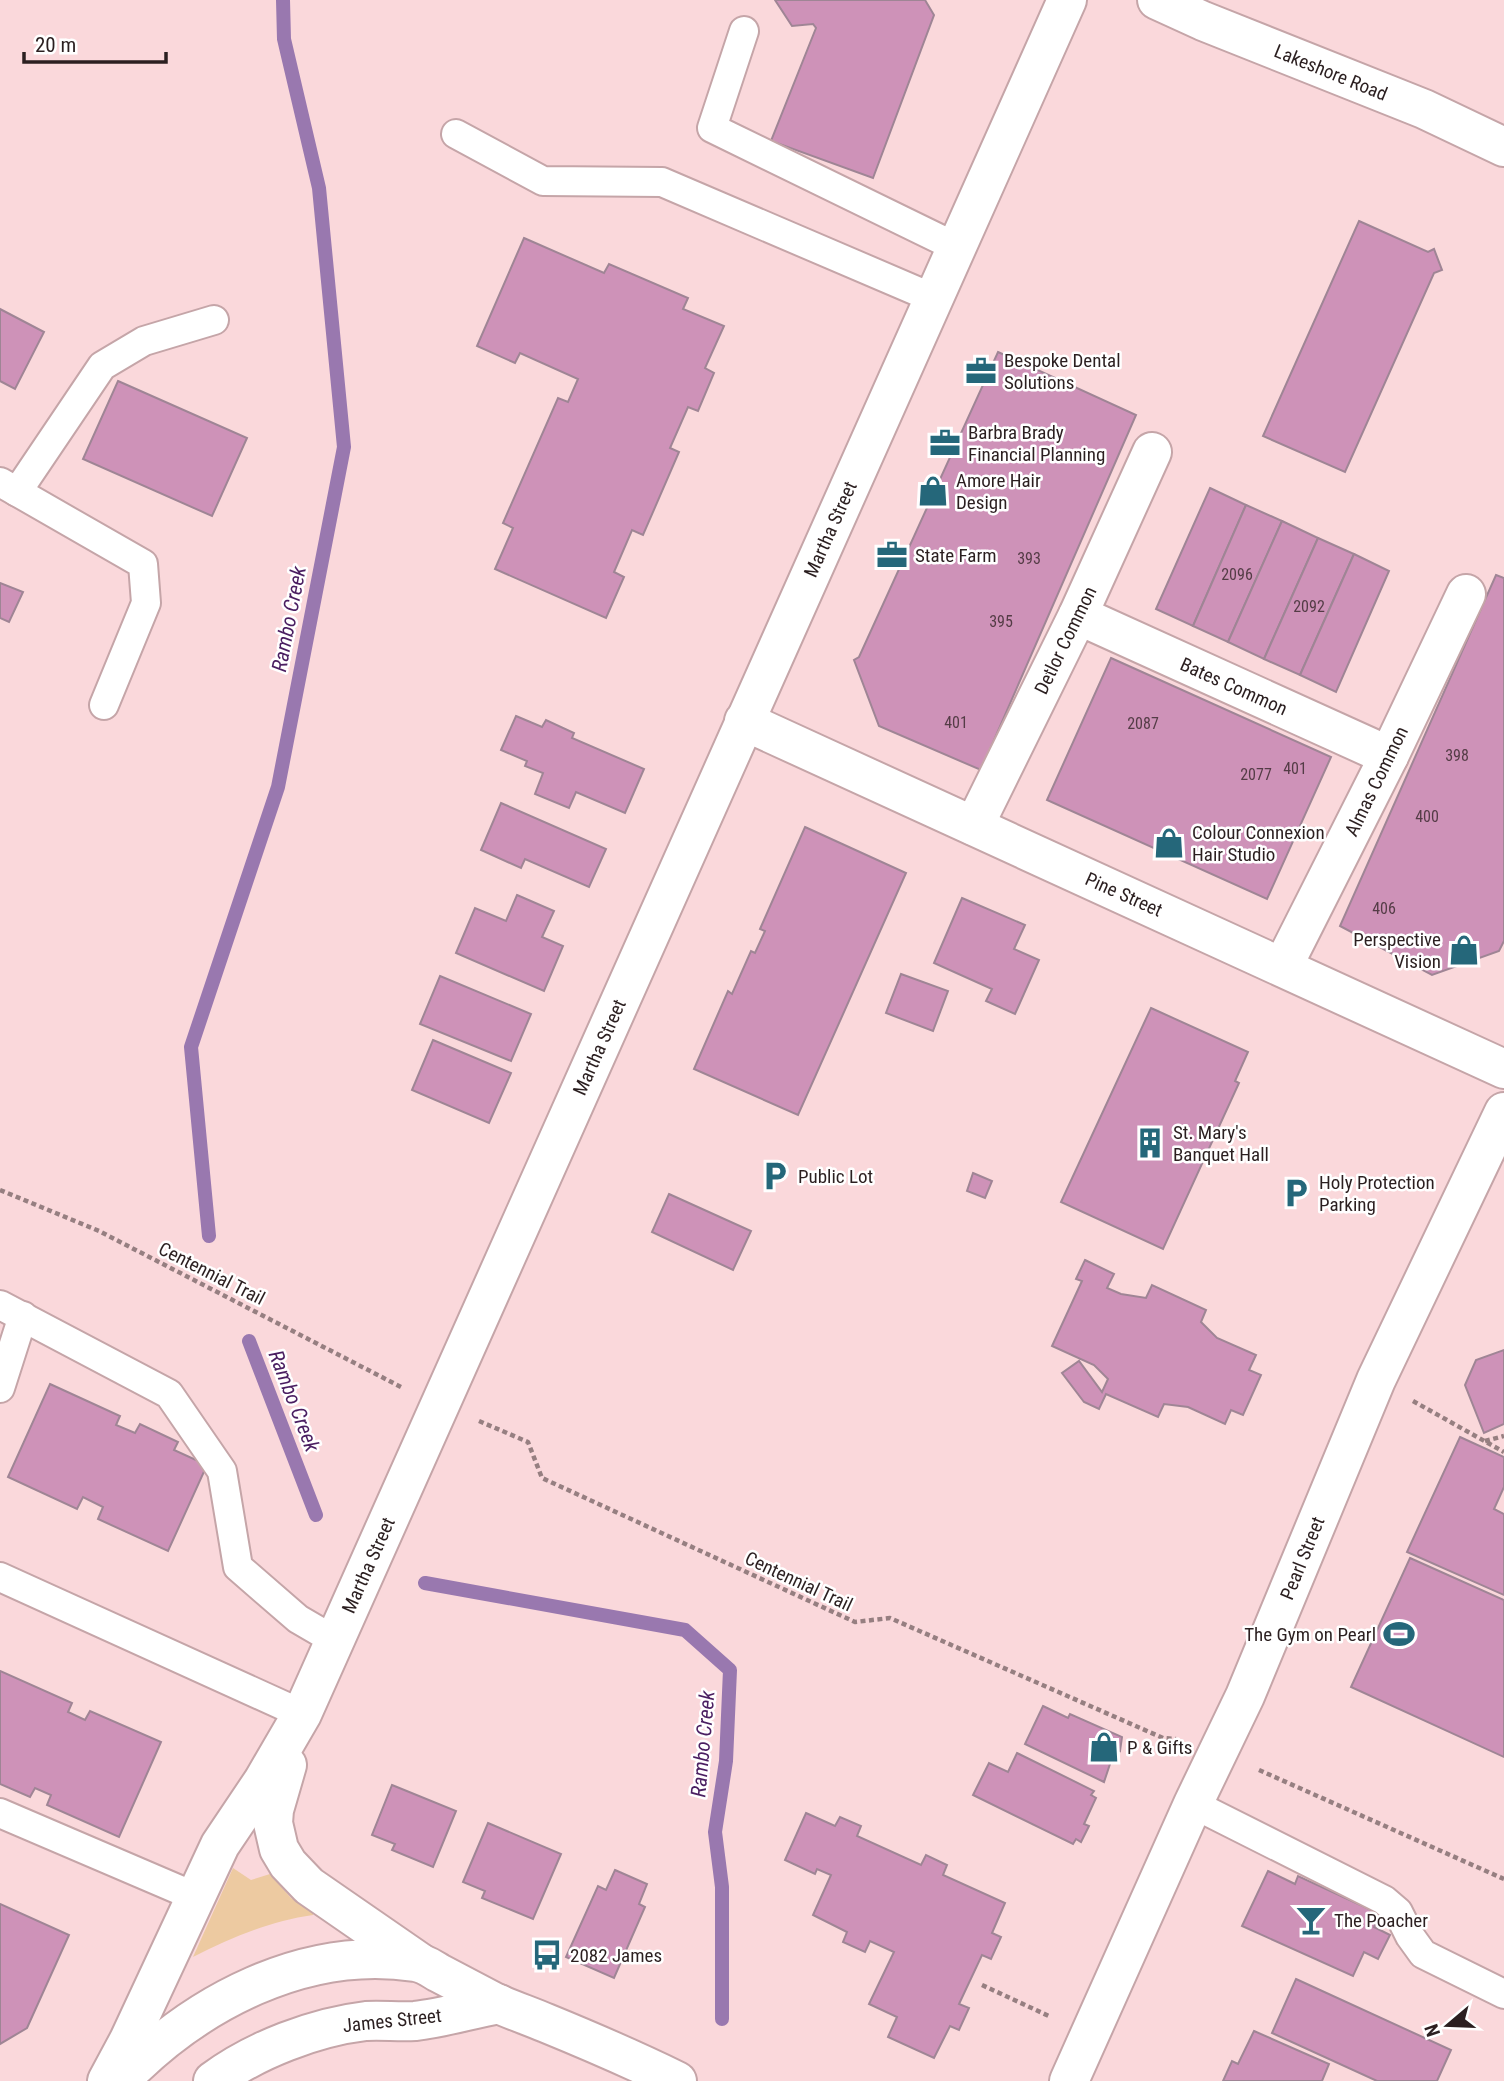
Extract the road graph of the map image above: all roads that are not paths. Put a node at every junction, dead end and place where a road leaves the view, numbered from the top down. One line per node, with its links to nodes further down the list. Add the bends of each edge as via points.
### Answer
1 (1066, 0): 6 (street, Martha Street)
2 (1157, 0): 5 (street, Lakeshore Road, via 1424,109)
3 (744, 30): 6 (lane, via 712,128)
4 (456, 134): 7 (lane, via 543,181 662,182)
5 (1504, 148)
6 (956, 247): 7 (street, Martha Street)
7 (933, 298): 14 (street, Martha Street)
8 (214, 320): 10 (lane, via 144,341 102,366)
9 (1152, 452): 12 (street, Detlor Common)
10 (9, 487): 13 (lane, via 142,564 146,603)
11 (1466, 594): 15 (street, Almas Common)
12 (1078, 615): 15 (street, Bates Common); 16 (street, Detlor Common)
13 (104, 705)
14 (744, 721): 16 (street, Pine Street); 23 (street, Martha Street)
15 (1389, 757): 17 (street, Almas Common)
16 (974, 826): 17 (street, Pine Street)
17 (1283, 966): 18 (street, Pine Street)
18 (1504, 1069)
19 (1504, 1112): 25 (street, Pearl Street, via 1376,1380 1245,1696)
20 (12, 1310): 21 (lane); 23 (lane, via 169,1394 222,1471 238,1567 298,1619)
21 (0, 1388)
22 (0, 1577): 24 (lane)
23 (342, 1624): 24 (street, Martha Street)
24 (302, 1714): 27 (street, Martha Street, via 220,1845); 28 (street, via 274,1810 279,1849 309,1885)
25 (1193, 1804): 29 (lane, via 1384,1900 1398,1912 1423,1954); 35 (street, Pearl Street)
26 (0, 1814): 27 (lane)
27 (196, 1897): 31 (street, Martha Street)
28 (419, 1962): 30 (street, James Street); 32 (street, James Street, via 380,1959 324,1964 250,1987 177,2029)
29 (1504, 1994)
30 (499, 2004): 33 (street, James Street, via 415,2021 368,2021 330,2028 274,2047); 34 (street, James Street)
31 (107, 2081)
32 (120, 2081)
33 (213, 2081)
34 (677, 2081)
35 (1069, 2081)

